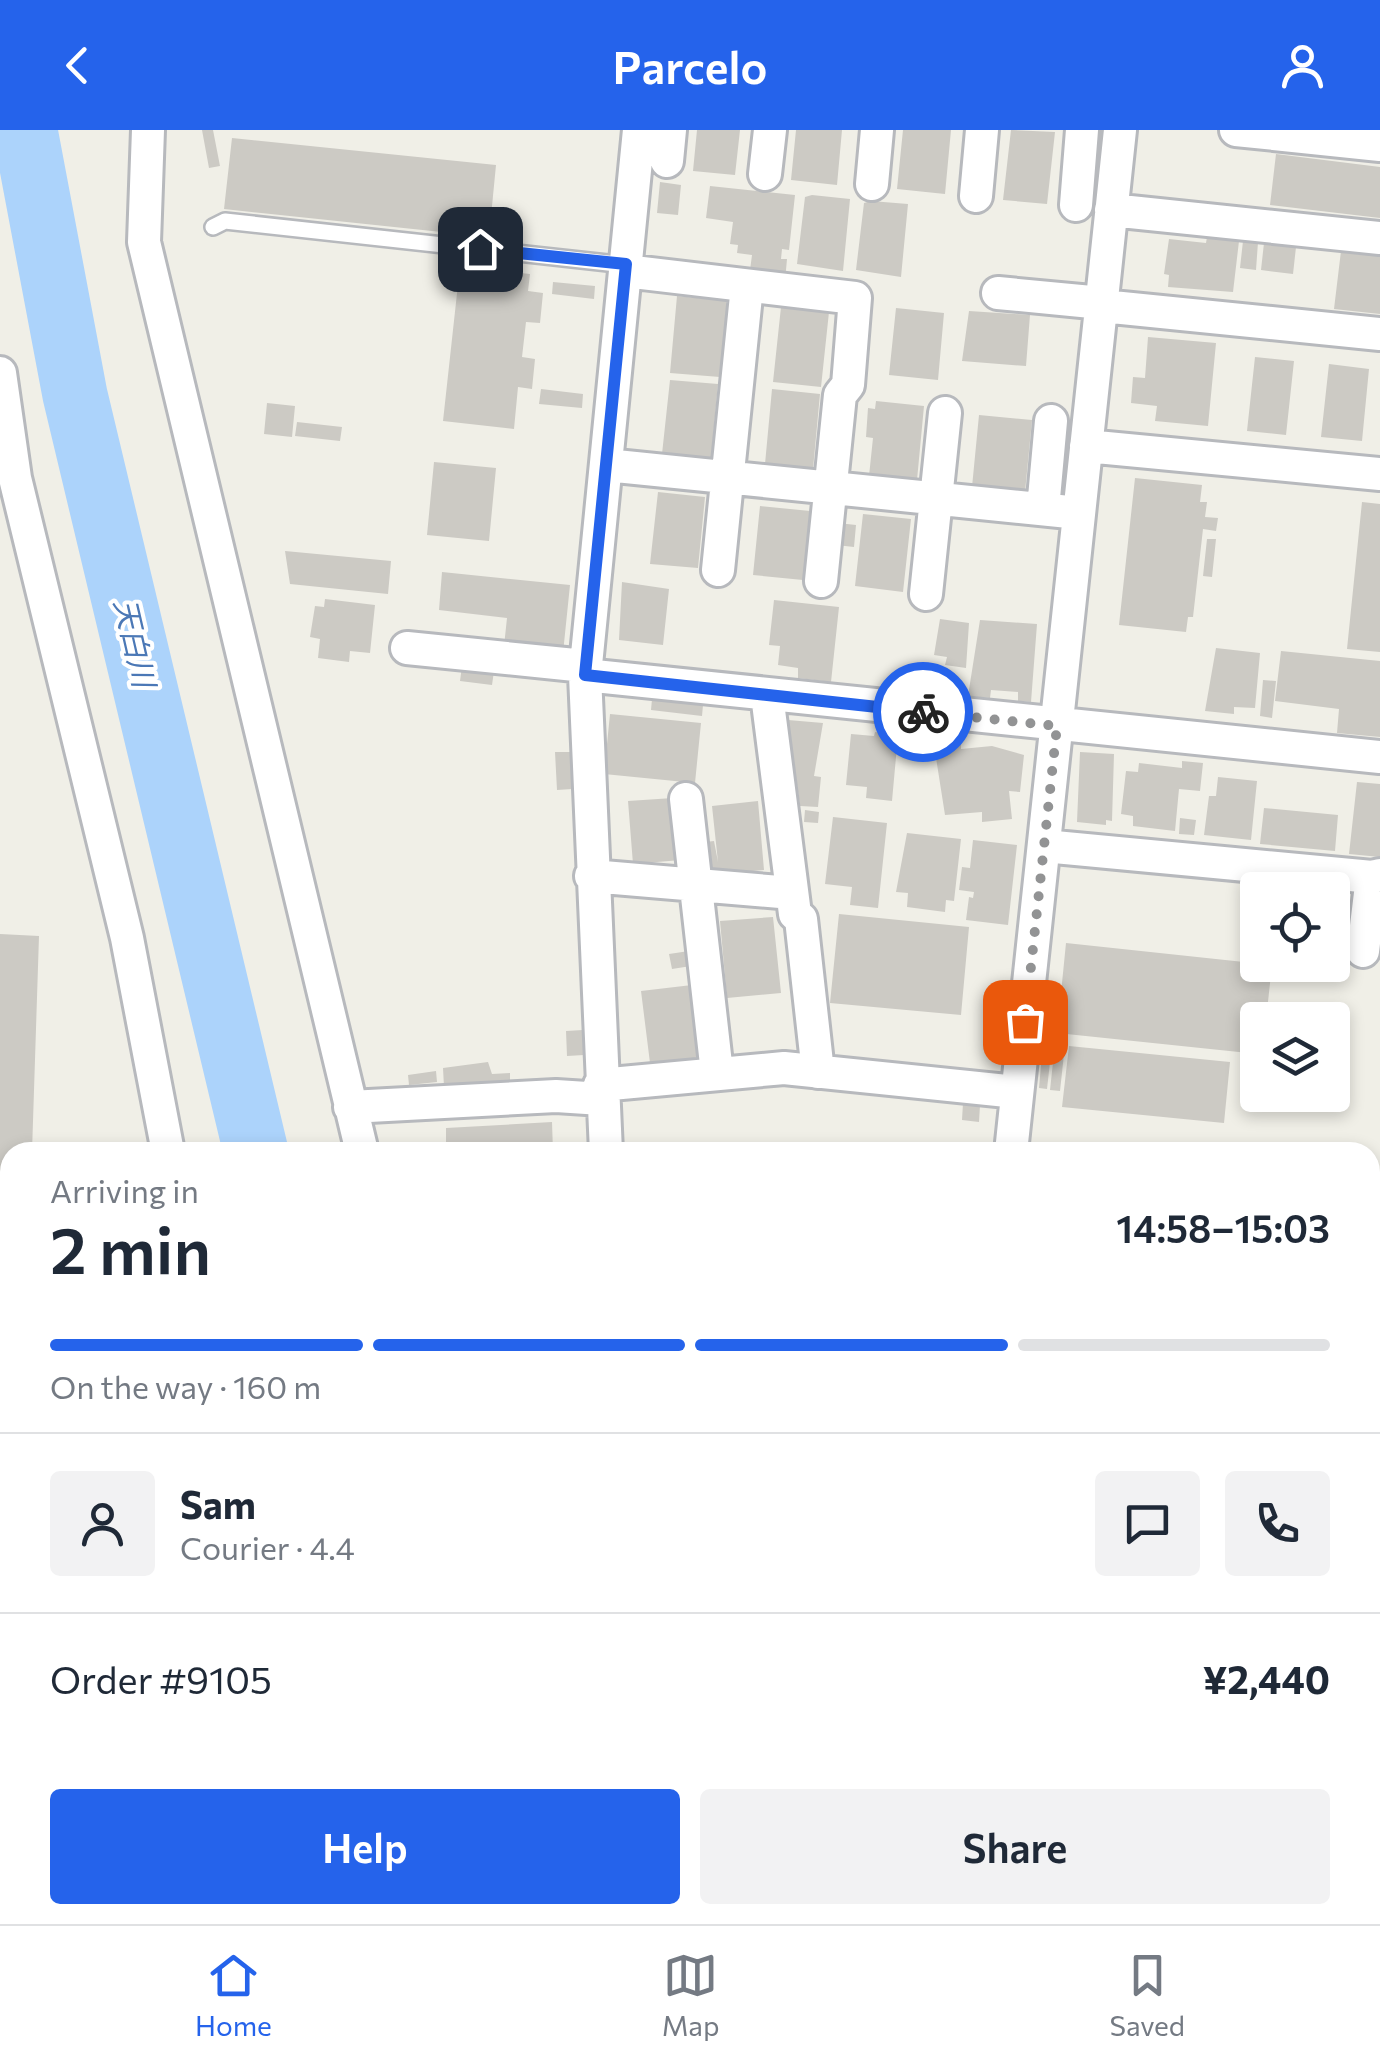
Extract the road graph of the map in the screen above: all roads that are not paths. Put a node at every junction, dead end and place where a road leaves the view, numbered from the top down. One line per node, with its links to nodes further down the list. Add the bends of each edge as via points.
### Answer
1 (126, 130): 14 (street)
2 (148, 130): 14 (street)
3 (639, 130): 19 (street)
4 (770, 130): 11 (street)
5 (877, 130): 12 (street)
6 (982, 130): 13 (street)
7 (1082, 130): 15 (street)
8 (1120, 130): 16 (street)
9 (1236, 130): 10 (street)
10 (1380, 145)
11 (765, 174)
12 (872, 184)
13 (976, 196)
14 (142, 200): 54 (street, via 144,242 189,444)
15 (1076, 205)
16 (1111, 210): 18 (street); 22 (street)
17 (213, 226): 19 (lane, via 225,221)
18 (1380, 238)
19 (625, 268): 20 (street); 28 (street)
20 (747, 286): 30 (street); 31 (street, via 855,298)
21 (998, 294): 22 (street)
22 (1102, 305): 23 (street); 27 (street)
23 (1380, 334)
24 (0, 373): 55 (street, via 15,478 127,938)
25 (944, 413): 32 (street)
26 (1050, 421): 33 (street)
27 (1086, 446): 29 (street); 34 (street)
28 (606, 465): 30 (street); 39 (street)
29 (1380, 474)
30 (726, 477): 31 (street); 35 (street)
31 (830, 488): 32 (street); 36 (street)
32 (936, 500): 33 (street); 37 (street)
33 (1043, 509): 34 (street)
34 (1079, 513): 41 (street)
35 (718, 570)
36 (821, 581)
37 (926, 594)
38 (407, 648): 39 (street)
39 (585, 671): 40 (street); 45 (street)
40 (767, 695): 41 (street); 48 (street)
41 (1057, 726): 42 (street); 44 (street)
42 (1380, 757)
43 (686, 799): 47 (street)
44 (1044, 846): 46 (street); 53 (street)
45 (592, 876): 47 (street); 52 (street)
46 (1376, 876): 49 (street)
47 (696, 885): 48 (street); 51 (street)
48 (792, 894): 50 (street, via 801,919)
49 (1363, 951)
50 (818, 1072): 51 (street); 53 (street)
51 (718, 1073): 52 (street)
52 (601, 1092): 54 (street); 57 (street)
53 (1018, 1092): 58 (street)
54 (350, 1108): 56 (street)
55 (166, 1142)
56 (359, 1142)
57 (605, 1142)
58 (1012, 1142)

